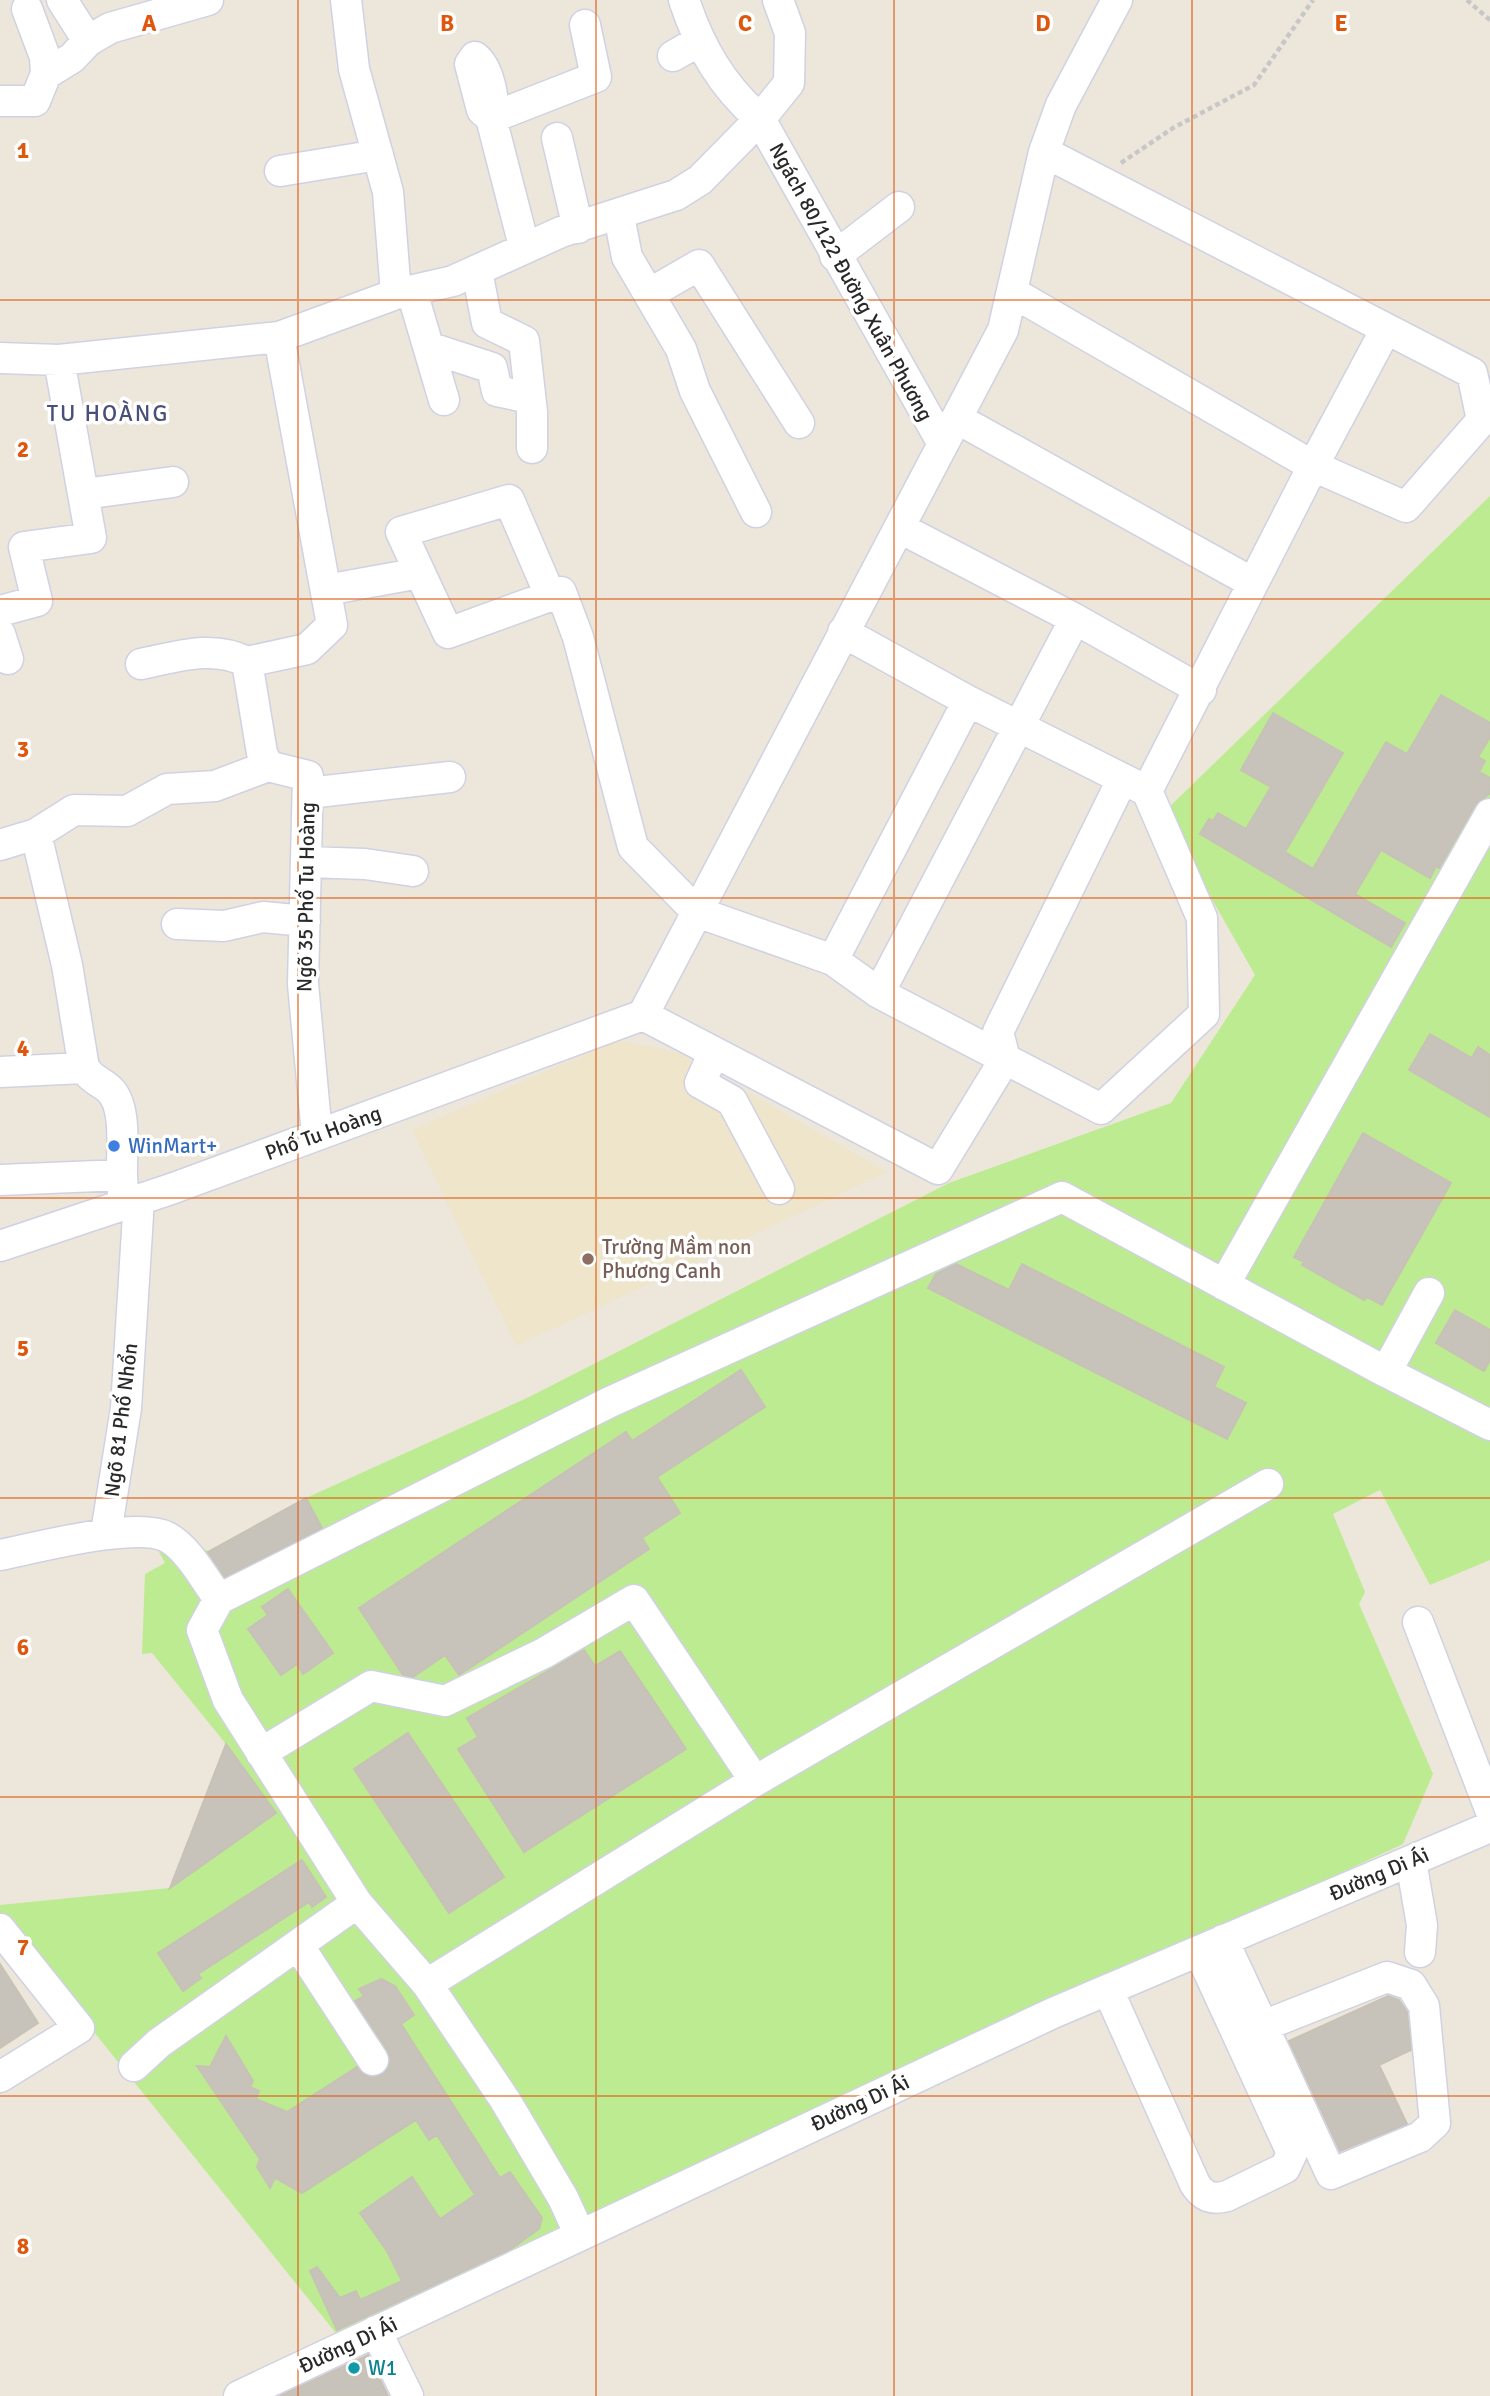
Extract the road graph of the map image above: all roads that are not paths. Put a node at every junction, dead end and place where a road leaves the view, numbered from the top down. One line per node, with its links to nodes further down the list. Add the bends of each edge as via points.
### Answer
1 (62, 0): 9 (street)
2 (208, 0): 9 (street, via 110,28)
3 (346, 0): 19 (street, via 354,69)
4 (684, 0): 10 (street, Ngách 80/122 Đường Xuân Phương)
5 (778, 0): 16 (street, via 790,33 789,83)
6 (1117, 0): 18 (street, via 1061,105)
7 (27, 9): 13 (street, via 45,57)
8 (585, 26): 15 (street, via 596,77)
9 (88, 41): 13 (street)
10 (699, 41): 11 (street); 16 (street, Ngách 80/122 Đường Xuân Phương, via 736,97)
11 (673, 56)
12 (482, 63): 15 (street, via 475,57 470,64 482,110)
13 (46, 74): 14 (street, via 35,102)
14 (0, 101)
15 (491, 118): 24 (street)
16 (760, 119): 22 (street, via 701,180 676,195); 25 (street, Ngách 80/122 Đường Xuân Phương)
17 (556, 138): 23 (street)
18 (1044, 152): 27 (street); 30 (street)
19 (378, 155): 20 (street); 28 (street)
20 (280, 171)
21 (899, 207): 25 (street)
22 (619, 216): 23 (street); 29 (street, via 626,257)
23 (578, 228): 24 (street)
24 (524, 246): 26 (street)
25 (835, 256): 39 (street, Ngách 80/122 Đường Xuân Phương)
26 (477, 271): 28 (street); 35 (street, via 486,323 524,341)
27 (1012, 292): 37 (street, via 1003,330); 41 (street)
28 (404, 293): 31 (street); 32 (street)
29 (649, 295): 38 (street, via 699,265); 44 (street, via 681,349 695,391)
30 (1386, 329): 41 (street); 41 (street, via 1472,373 1482,420 1406,507)
31 (279, 337): 34 (street); 48 (street)
32 (431, 348): 35 (street, via 492,368 497,391); 36 (street)
33 (0, 358): 34 (street)
34 (59, 360): 43 (street)
35 (530, 398): 40 (street)
36 (444, 400)
37 (958, 419): 39 (street); 47 (street)
38 (799, 423)
39 (943, 444): 45 (street)
40 (532, 448)
41 (1313, 466): 47 (street)
42 (173, 482): 43 (street)
43 (84, 494): 50 (street, via 91,538 24,547 37,601)
44 (756, 512)
45 (900, 528): 51 (street); 52 (street)
46 (420, 573): 48 (street); 49 (street, via 448,633); 49 (street, via 401,532 509,500)
47 (1253, 583): 55 (street)
48 (326, 590): 53 (street, via 332,625 316,641 307,649)
49 (550, 595): 67 (street, via 561,592 578,637 633,847)
50 (0, 611)
51 (1075, 619): 55 (street); 57 (street)
52 (843, 632): 56 (street); 67 (street)
53 (247, 662): 54 (street, via 233,655 201,652); 58 (street)
54 (141, 664)
55 (1200, 690): 60 (street)
56 (968, 701): 57 (street); 70 (street)
57 (1019, 727): 60 (street); 71 (street)
58 (268, 766): 61 (street, Ngõ 35 Phố Tu Hoàng, via 308,776); 63 (street, via 215,786 167,789 127,811 74,810)
59 (450, 777): 61 (street)
60 (1134, 786): 74 (street, via 998,1032); 74 (street, via 1202,918 1204,1014 1101,1109)
61 (308, 793): 65 (street, Ngõ 35 Phố Tu Hoàng)
62 (1490, 814): 82 (street)
63 (36, 834): 64 (street); 75 (street, via 67,965)
64 (0, 845)
65 (307, 862): 66 (street); 68 (street, Ngõ 35 Phố Tu Hoàng)
66 (413, 871)
67 (697, 912): 70 (street); 72 (street)
68 (305, 921): 69 (street, via 263,917 225,926); 77 (street, Ngõ 35 Phố Tu Hoàng, via 303,984)
69 (177, 924)
70 (833, 960): 71 (street)
71 (879, 993): 74 (street)
72 (643, 1014): 73 (street); 77 (street, Phố Tu Hoàng)
73 (714, 1052): 74 (street, via 938,1170); 79 (street, via 700,1083 732,1101)
74 (1005, 1059)
75 (84, 1068): 76 (street); 80 (street, Ngõ 81 Phố Nhổn, via 94,1081 110,1089 120,1110)
76 (0, 1072)
77 (317, 1135): 80 (street, Phố Tu Hoàng)
78 (0, 1181): 80 (street)
79 (779, 1189)
80 (128, 1193): 81 (street, Phố Tu Hoàng); 87 (street, Ngõ 81 Phố Nhổn, via 126,1409)
81 (0, 1246)
82 (1224, 1285): 84 (street); 89 (street, via 1062,1197 610,1402)
83 (1429, 1293): 84 (street)
84 (1385, 1372): 85 (street)
85 (1490, 1424)
86 (1268, 1484): 92 (street)
87 (106, 1533): 88 (street); 89 (street, via 164,1535 177,1544)
88 (0, 1555)
89 (219, 1599): 91 (street, via 202,1630 228,1700)
90 (1418, 1622): 93 (street)
91 (261, 1753): 92 (street, via 371,1686 446,1701 544,1653 634,1600); 96 (street)
92 (755, 1781): 101 (street)
93 (1490, 1809)
94 (1490, 1827): 95 (street, Đường Di Ái)
95 (1411, 1861): 99 (street, Đường Di Ái); 100 (street, via 1422,1925)
96 (357, 1903): 98 (street); 101 (street)
97 (0, 1929): 106 (street, via 79,2028)
98 (298, 1945): 104 (street); 105 (street, via 159,2043)
99 (1211, 1945): 102 (street, Đường Di Ái); 102 (street, via 1293,2153 1285,2168 1227,2196 1217,2199 1201,2194 1195,2184); 103 (street)
100 (1420, 1952)
101 (426, 1984): 107 (street, via 505,2100)
102 (1108, 1990): 107 (street, Đường Di Ái)
103 (1263, 2026): 103 (street, via 1387,1977 1411,1985 1424,2006 1435,2123 1420,2137 1331,2174)
104 (373, 2060)
105 (134, 2066)
106 (0, 2077)
107 (580, 2235): 108 (street, Đường Di Ái)
108 (376, 2331): 109 (street, Đường Di Ái); 110 (street)
109 (239, 2396)
110 (408, 2396)

